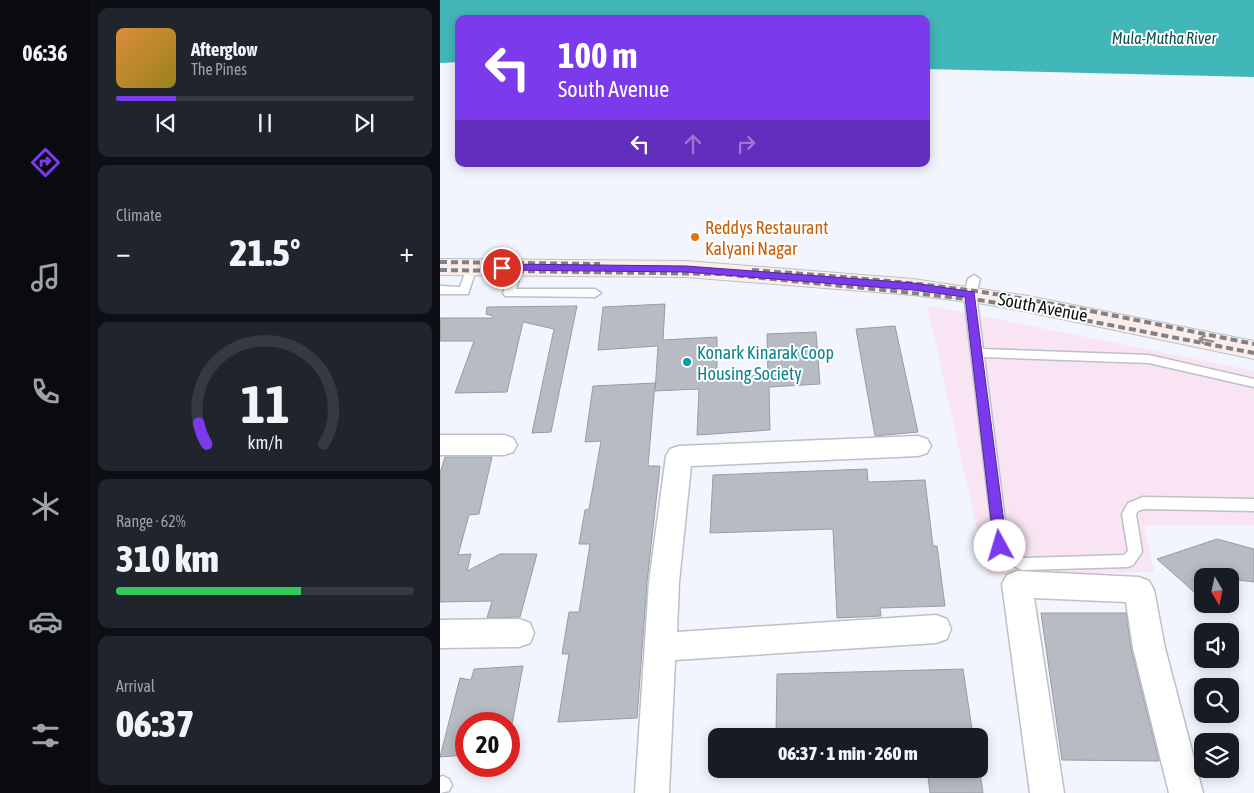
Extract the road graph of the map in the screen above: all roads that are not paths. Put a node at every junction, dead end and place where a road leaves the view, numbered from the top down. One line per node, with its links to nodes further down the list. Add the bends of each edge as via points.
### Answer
1 (440, 252): 5 (main road, South Avenue, via 691,254 916,272)
2 (440, 267): 3 (main road, South Avenue)
3 (472, 267): 4 (main road, South Avenue); 6 (lane, via 464,290)
4 (517, 268): 5 (main road, South Avenue, via 686,269 913,287); 7 (lane, via 509,293)
5 (972, 286): 8 (main road, South Avenue, via 1032,288); 9 (main road, South Avenue, one-way to 5); 10 (lane)
6 (440, 290)
7 (595, 293)
8 (1254, 333)
9 (1254, 350)
10 (978, 353): 11 (lane, via 1149,359); 15 (lane, via 1000,546 1008,557 1022,564 1128,561 1135,552 1129,514 1133,507 1143,504)
11 (1254, 383)
12 (440, 445): 13 (street)
13 (504, 445)
14 (918, 446): 19 (street, via 679,456 664,582)
15 (1254, 505)
16 (936, 629): 19 (street)
17 (519, 633): 18 (street)
18 (440, 634)
19 (660, 648): 20 (street)
20 (652, 793)
21 (1047, 793): 22 (street, via 1017,584 1139,590 1149,648)
22 (1186, 793)

